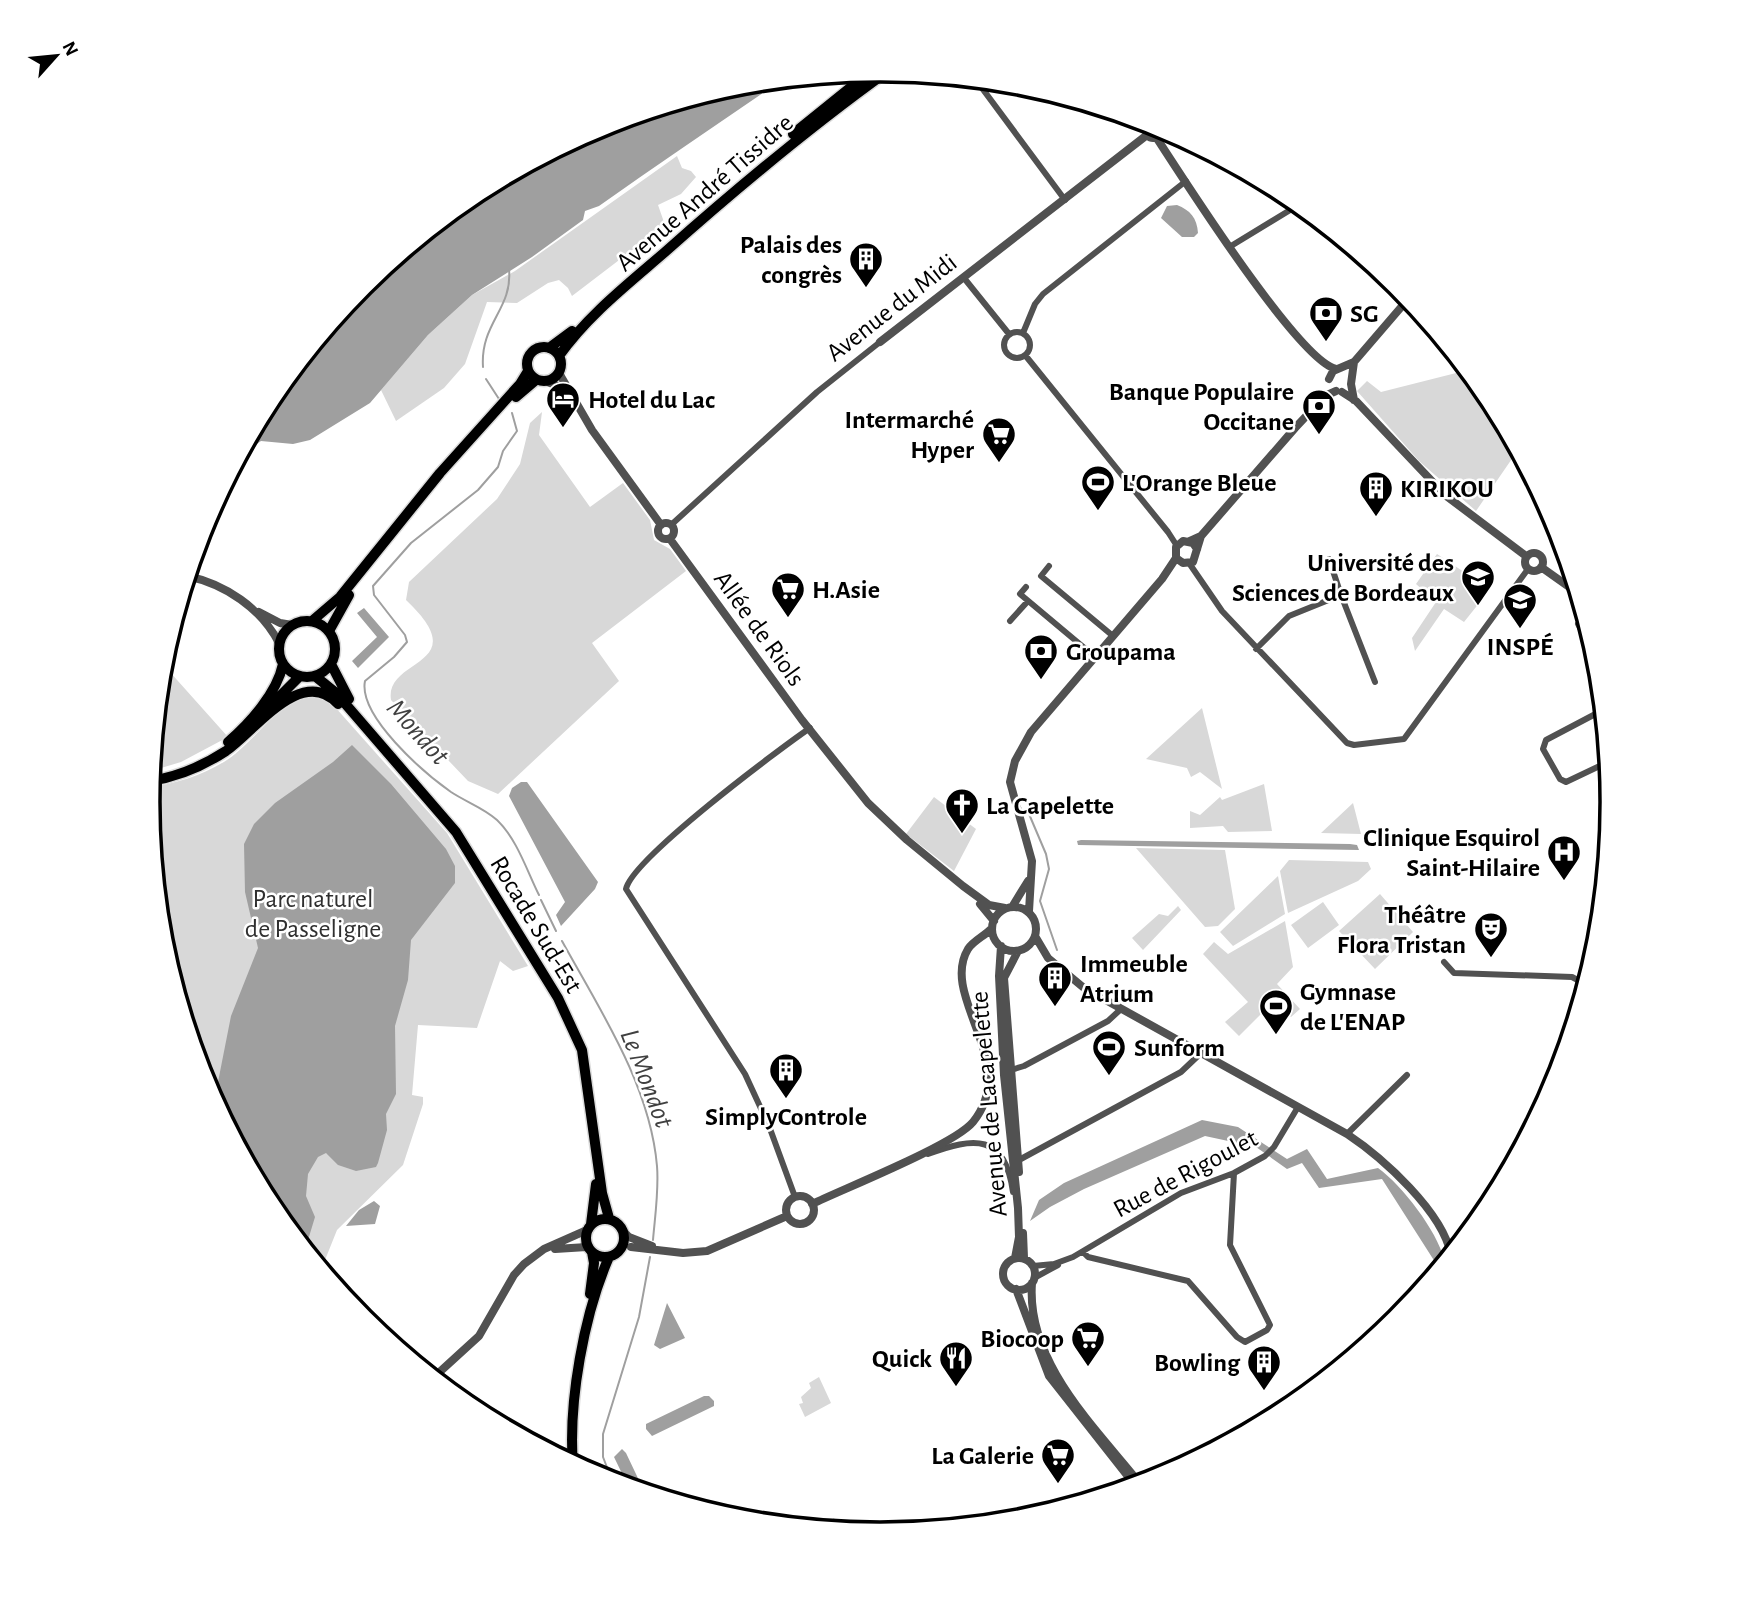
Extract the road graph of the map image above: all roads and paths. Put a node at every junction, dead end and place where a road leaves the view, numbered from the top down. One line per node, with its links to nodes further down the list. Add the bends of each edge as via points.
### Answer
1 (873, 82): 16 (main road, Avenue André Tissidre, via 768,161 621,291)
2 (856, 83): 14 (main road, Avenue André Tissidre)
3 (984, 90): 6 (street)
4 (1152, 136): 5 (street); 6 (street, Avenue du Midi)
5 (1186, 181): 8 (street); 11 (street, via 1039,297)
6 (1065, 201): 9 (street, Avenue du Midi)
7 (1289, 211): 8 (street)
8 (1231, 246): 17 (street, via 1297,337)
9 (964, 278): 12 (street); 13 (street, Avenue du Midi)
10 (1402, 306): 18 (street)
11 (1023, 333): 12 (street); 15 (street, via 1030,343)
12 (1009, 334): 15 (street, via 1004,343 1007,354)
13 (880, 342): 28 (street, Avenue du Midi, via 817,392)
14 (549, 348): 16 (main road); 20 (main road, via 531,353)
15 (1026, 355): 31 (street, via 1168,532)
16 (559, 356): 21 (main road)
17 (1317, 357): 19 (street); 24 (street)
18 (1354, 362): 19 (street); 22 (street)
19 (1339, 369): 22 (street); 24 (street)
20 (528, 371): 23 (main road); 45 (main road, via 340,597)
21 (559, 373): 23 (main road); 26 (street)
22 (1351, 380): 24 (street); 25 (street)
23 (541, 381): 26 (street, via 557,386); 48 (main road, via 494,419 404,523 346,598)
24 (1334, 386): 25 (street); 29 (street)
25 (1354, 400): 33 (street, via 1445,495)
26 (592, 430): 27 (street)
27 (661, 525): 28 (street); 30 (street, via 659,535)
28 (671, 525): 30 (street, via 674,532)
29 (1201, 536): 31 (street); 32 (street)
30 (670, 538): 59 (street, Allée de Riols)
31 (1183, 543): 32 (street); 35 (street)
32 (1198, 549): 35 (street)
33 (1526, 556): 37 (street, via 1539,554); 38 (street)
34 (1329, 559): 42 (street)
35 (1186, 561): 49 (street, via 1162,579); 51 (street)
36 (1049, 566): 49 (street, via 1041,576)
37 (1541, 567): 38 (street); 40 (street)
38 (1528, 569): 51 (street, via 1399,742 1347,743)
39 (196, 579): 44 (street, via 218,585)
40 (1567, 586)
41 (1026, 587): 43 (street, via 1020,594)
42 (1341, 595): 51 (street, via 1289,616); 57 (street)
43 (1028, 601): 46 (street); 52 (street)
44 (252, 608): 47 (street); 50 (street)
45 (312, 621): 47 (main road); 48 (main road)
46 (1010, 621)
47 (292, 625): 50 (main road)
48 (329, 631): 54 (main road, via 335,648)
49 (1113, 636): 52 (street)
50 (279, 643): 53 (main road)
51 (1256, 649)
52 (1094, 656): 65 (street, via 1031,732 1015,761 1010,782 1031,852)
53 (283, 664): 55 (main road); 63 (main road, via 258,711 232,739 192,764)
54 (331, 664): 56 (main road); 61 (main road, Rocade Sud-Est, via 342,690)
55 (300, 676): 56 (main road); 60 (main road)
56 (315, 676): 61 (main road, Rocade Sud-Est)
57 (1375, 682)
58 (1595, 714): 62 (street, via 1546,740 1544,749 1566,782)
59 (810, 728): 66 (street, Allée de Riols, via 886,822 980,899 996,908); 68 (street, Allée de Riols, via 875,815 985,909); 86 (street, via 644,863 626,889 745,1074)
60 (224, 752): 61 (main road, via 287,698 310,692 333,697 379,748); 64 (main road, via 188,771)
61 (389, 753): 82 (main road, Rocade Sud-Est, via 456,832 558,998 582,1050)
62 (1599, 766)
63 (161, 775)
64 (161, 777)
65 (1030, 878): 66 (street); 67 (street)
66 (1008, 907): 67 (street); 68 (street)
67 (1029, 911): 69 (street, via 1036,923)
68 (993, 925): 70 (street); 71 (street)
69 (1035, 936): 72 (street); 73 (street)
70 (999, 944): 71 (street); 72 (street); 88 (street, Avenue de Lacapelette, via 1004,1074)
71 (968, 949): 84 (street, via 963,975 988,1065 986,1098 973,1122 960,1133)
72 (1021, 950): 73 (street); 78 (street, Avenue de Lacapelette, via 1004,978)
73 (1048, 958): 76 (street, via 1084,988)
74 (1444, 962): 75 (street, via 1454,973)
75 (1578, 980)
76 (1121, 1009): 77 (street); 78 (street, via 1091,1031)
77 (1200, 1054): 80 (street); 83 (street, via 1181,1072)
78 (1011, 1070): 83 (street, Avenue de Lacapelette)
79 (1407, 1075): 81 (street)
80 (1298, 1107): 81 (street); 85 (street, Rue de Rigoulet, via 1274,1147)
81 (1348, 1134): 93 (street, via 1408,1185)
82 (596, 1141): 90 (main road, Rocade Sud-Est); 91 (main road, Rocade Sud-Est, via 597,1194)
83 (1019, 1160): 102 (street, Avenue de Lacapelette)
84 (893, 1166): 87 (street); 88 (street, via 958,1143 986,1144 1004,1161)
85 (1234, 1173): 98 (street, Rue de Rigoulet, via 1181,1193); 98 (street, via 1230,1245 1270,1325 1252,1340 1237,1337 1188,1280 1087,1257)
86 (795, 1197): 87 (street, via 803,1196); 89 (street, via 786,1207)
87 (812, 1204): 89 (street, via 812,1216 806,1223 797,1224)
88 (1018, 1208): 102 (street, Avenue de Lacapelette)
89 (787, 1216): 99 (street, via 719,1247)
90 (609, 1218): 91 (main road); 92 (main road)
91 (589, 1227): 97 (main road); 100 (street)
92 (623, 1231): 96 (main road); 99 (street, via 642,1243)
93 (1446, 1238): 94 (street); 95 (street)
94 (1450, 1243)
95 (1448, 1245)
96 (626, 1248): 99 (street); 101 (main road)
97 (590, 1249): 100 (street, via 559,1248); 101 (main road); 107 (main road, via 594,1272)
98 (1083, 1252): 103 (street, Rue de Rigoulet)
99 (682, 1253)
100 (536, 1255): 108 (street, via 514,1275 479,1336)
101 (609, 1257): 107 (main road)
102 (1020, 1258): 104 (street); 106 (street, Avenue de Lacapelette, via 1006,1264 1003,1274 1006,1283)
103 (1066, 1261): 104 (street, Rue de Rigoulet); 105 (street)
104 (1033, 1266): 105 (street)
105 (1033, 1281): 106 (street, via 1025,1289); 110 (street, via 1032,1301 1054,1370)
106 (1016, 1289): 111 (street, Avenue de Lacapelette, via 1049,1376)
107 (584, 1343): 109 (main road, via 573,1418)
108 (440, 1372)
109 (573, 1454)
110 (1134, 1476)
111 (1129, 1478)

